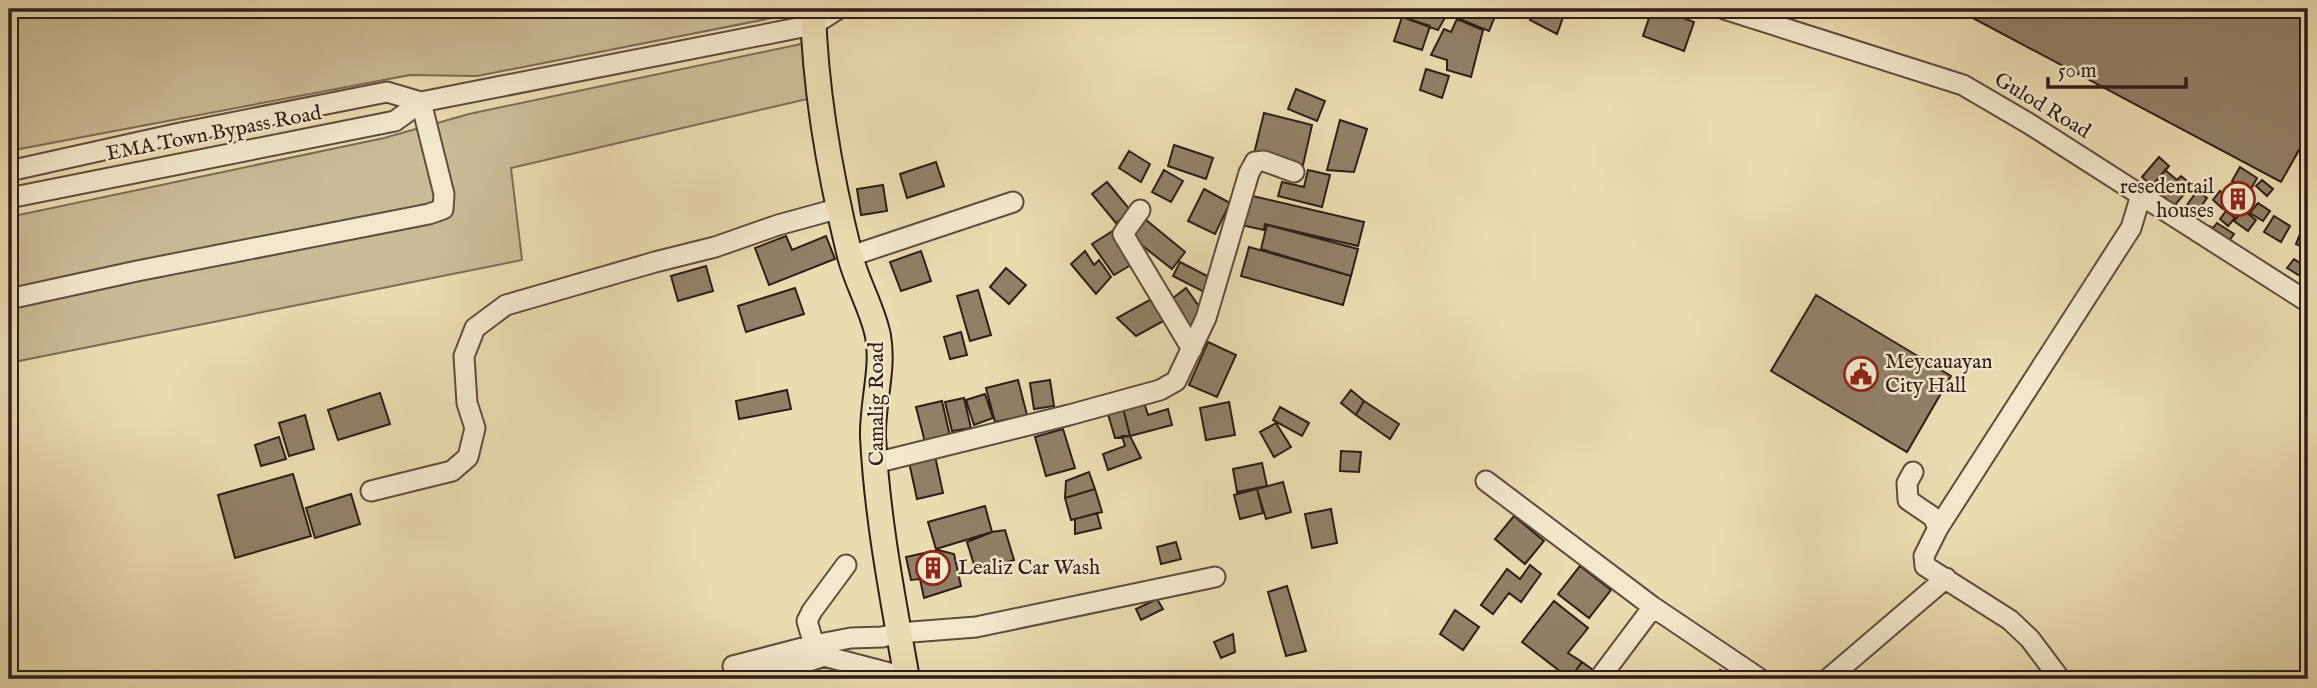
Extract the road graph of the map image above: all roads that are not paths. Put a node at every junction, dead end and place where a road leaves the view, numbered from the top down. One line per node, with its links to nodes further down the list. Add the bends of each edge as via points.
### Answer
1 (838, 9): 3 (street)
2 (1724, 9): 7 (street, Gulod Road, via 1962,85)
3 (813, 17): 4 (street, EMA Town Bypass Road); 10 (main road, Camalig Road, via 820,105)
4 (421, 102): 5 (street, EMA Town Bypass Road, via 387,92); 8 (street, EMA Town Bypass Road, via 394,121); 13 (street, via 444,194 443,209)
5 (9, 171)
6 (1294, 172): 15 (street, via 1255,162)
7 (2141, 195): 14 (street, Gulod Road); 20 (street, via 2131,228)
8 (9, 198)
9 (1013, 202): 12 (street)
10 (840, 208): 12 (main road, Camalig Road); 19 (street, via 506,305 475,328 464,356 467,403 475,428 468,457 452,471)
11 (1140, 210): 15 (street, via 1123,234)
12 (850, 256): 16 (main road, Camalig Road, via 878,338 873,415)
13 (9, 299)
14 (2308, 302)
15 (1192, 349): 16 (street, via 1176,381 1160,390)
16 (876, 463): 25 (main road, Camalig Road)
17 (1913, 472): 20 (street, via 1907,482 1908,500 1933,517)
18 (1486, 481): 24 (street)
19 (371, 491)
20 (1938, 528): 23 (street, via 1924,556 1925,566)
21 (846, 565): 26 (street, via 807,621)
22 (1216, 577): 25 (street, via 976,627)
23 (1946, 578): 33 (street); 34 (street, via 2010,620)
24 (1653, 607): 31 (street); 32 (street)
25 (899, 633): 26 (street); 30 (main road, Camalig Road)
26 (814, 645): 27 (street)
27 (733, 666)
28 (757, 679): 29 (street, via 824,656)
29 (901, 679)
30 (907, 679)
31 (1599, 679)
32 (1760, 679)
33 (1828, 679)
34 (2060, 679)

